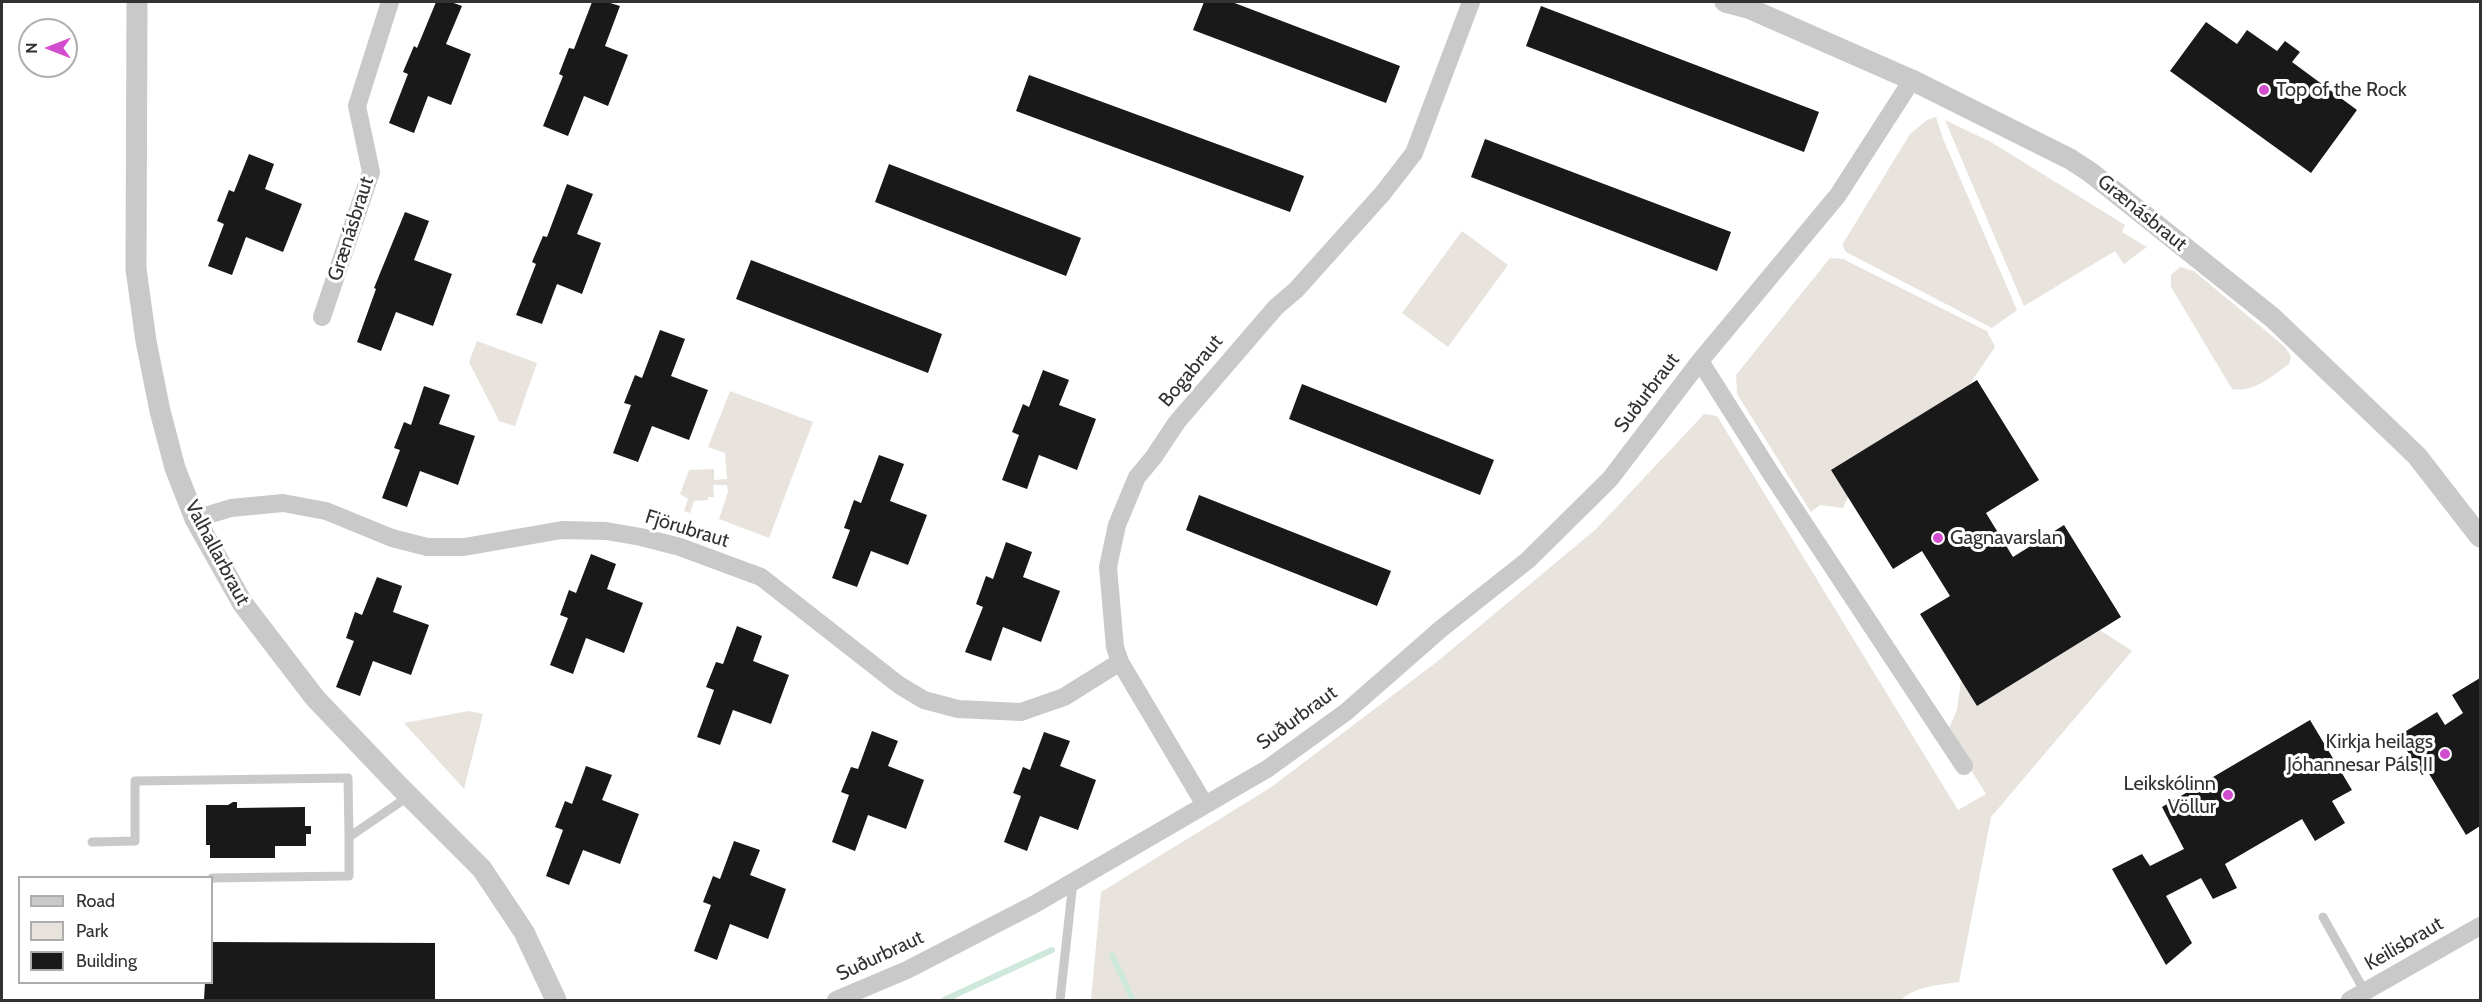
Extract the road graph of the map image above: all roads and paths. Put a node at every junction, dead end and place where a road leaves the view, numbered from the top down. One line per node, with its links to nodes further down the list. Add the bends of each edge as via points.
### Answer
1 (137, 2): 9 (street, Valhallarbraut, via 136,269 160,411 175,468)
2 (390, 2): 7 (street, Grænásbraut, via 357,106 371,172)
3 (1471, 2): 11 (street, Bogabraut, via 1414,153 1177,422 1137,477 1117,525 1108,567 1115,647)
4 (1725, 2): 5 (street, Grænásbraut)
5 (1749, 5): 6 (street, Grænásbraut)
6 (1912, 80): 8 (street, Suðurbraut, via 1838,195); 10 (street, Grænásbraut, via 2090,172 2272,318 2417,456)
7 (322, 317)
8 (1700, 361): 12 (street, Suðurbraut); 14 (street, Suðurbraut, via 1610,478 1528,560 1346,712 1267,769)
9 (195, 519): 11 (street, Fjörubraut, via 231,507 283,503 326,511 392,538 427,547 464,547 562,530 641,537 761,577 899,685 924,700 958,709 1021,712 1064,697); 13 (street, Valhallarbraut, via 243,604 315,698)
10 (2481, 537)
11 (1120, 662): 14 (street, Bogabraut)
12 (1964, 766)
13 (409, 796): 15 (lane); 22 (street, Valhallarbraut, via 482,869 524,932)
14 (1205, 805): 18 (street, Suðurbraut)
15 (348, 837): 16 (lane, via 348,778 135,781 135,841); 17 (lane, via 349,876)
16 (92, 842)
17 (213, 879)
18 (1073, 882): 23 (street, Suðurbraut, via 907,970); 24 (lane)
19 (2323, 917): 21 (lane)
20 (2481, 926): 21 (street, Keilisbraut)
21 (2357, 996)
22 (556, 1000)
23 (836, 1000)
24 (1060, 1000)

